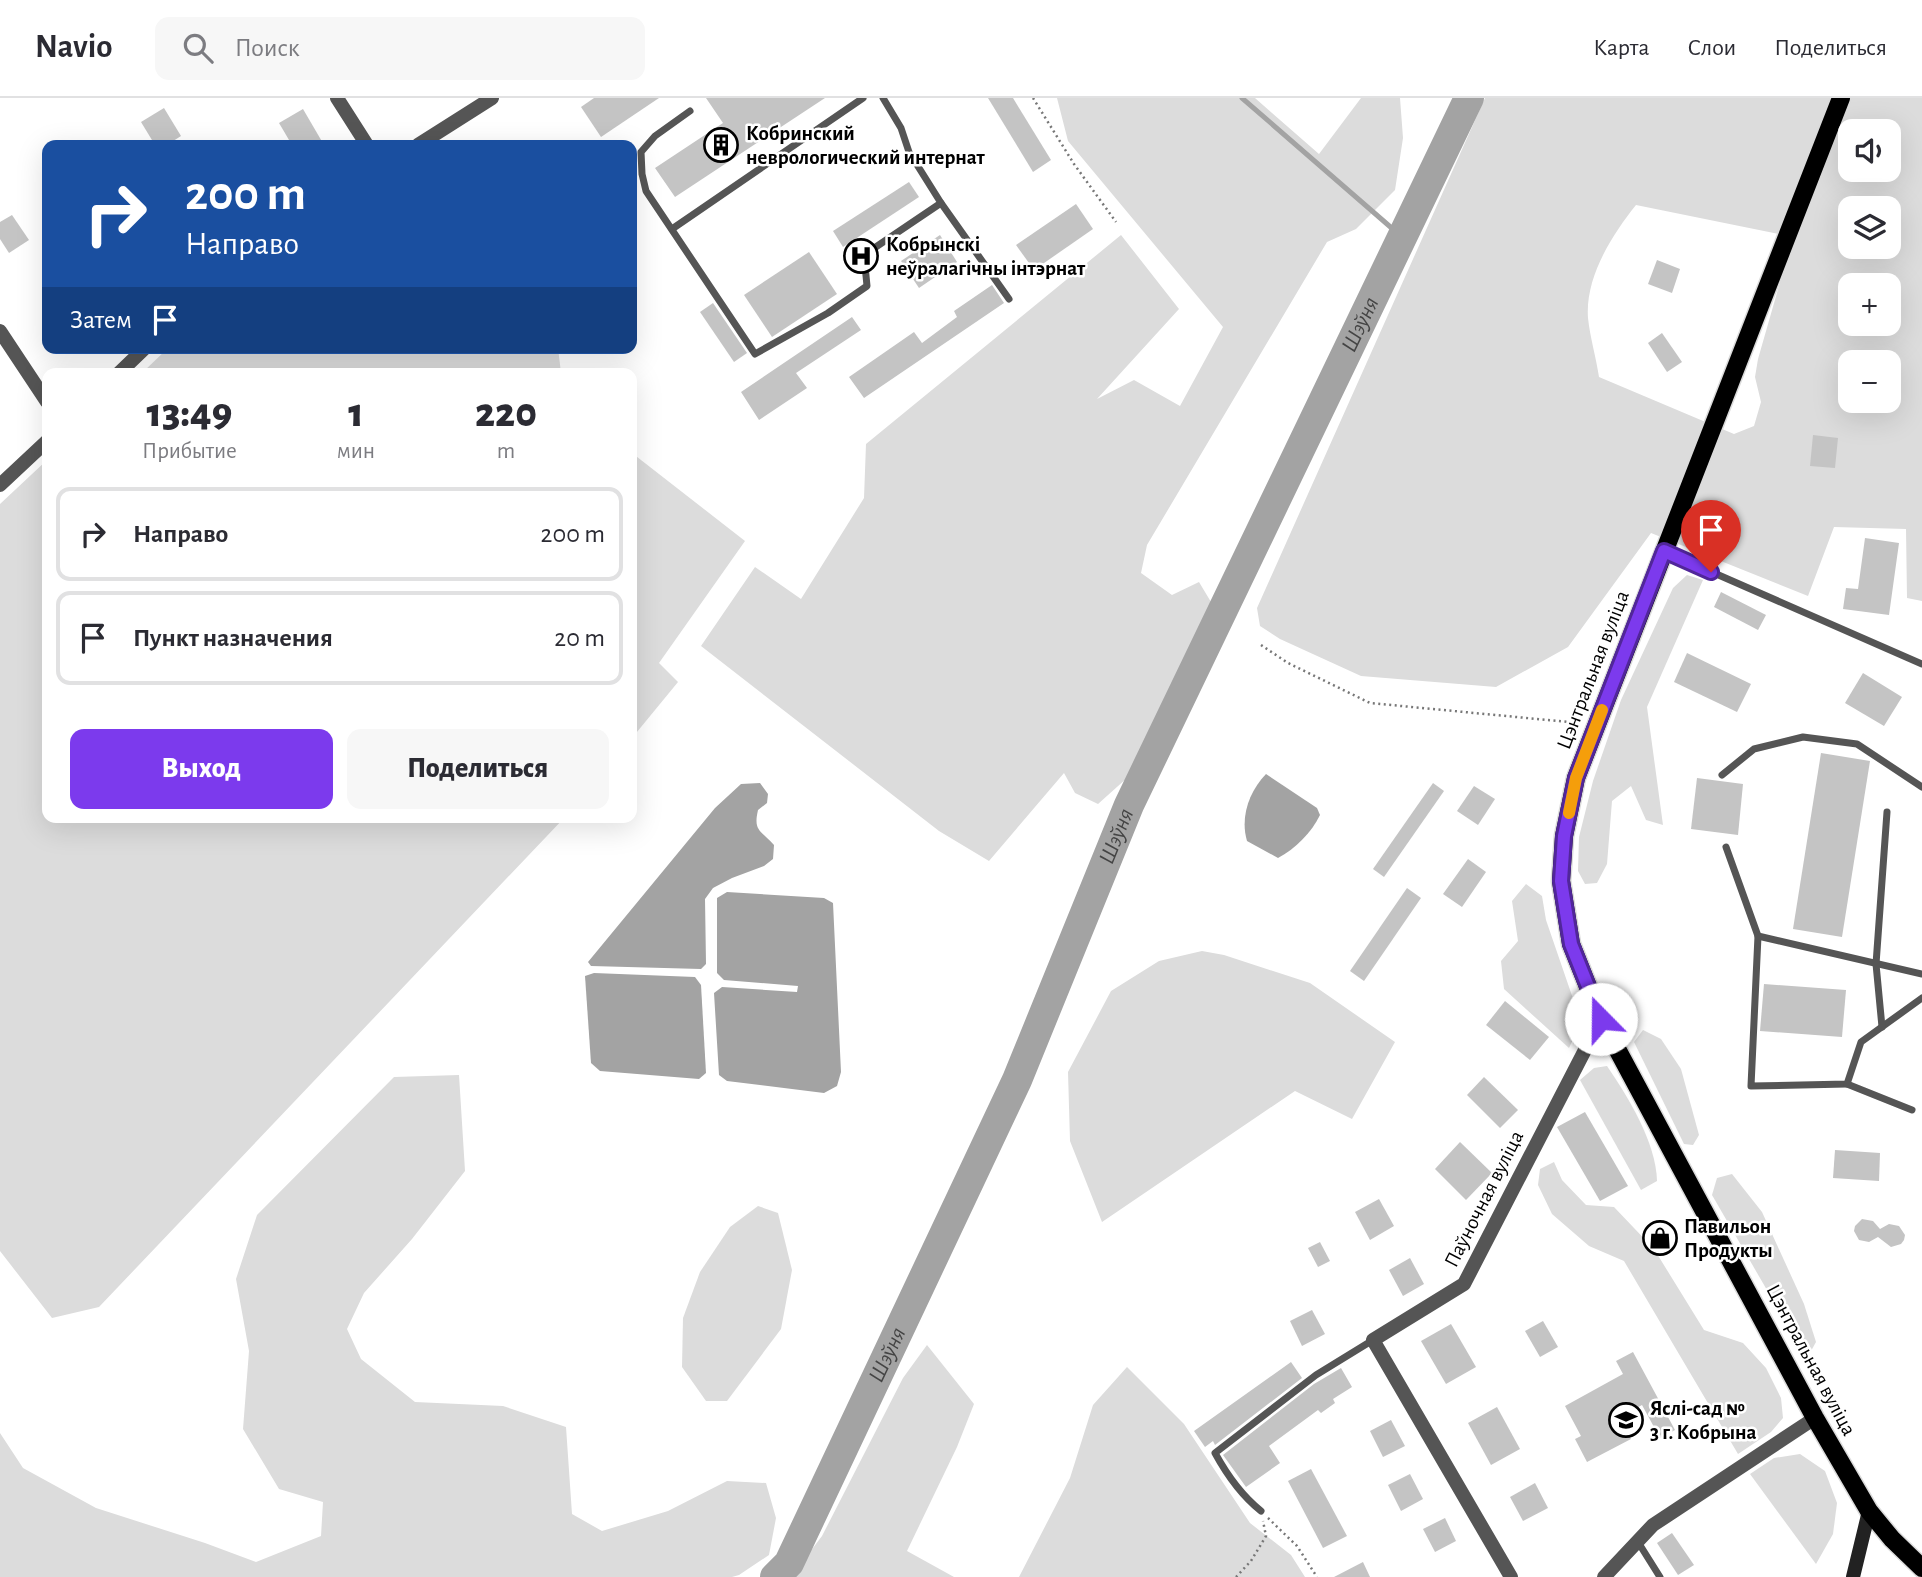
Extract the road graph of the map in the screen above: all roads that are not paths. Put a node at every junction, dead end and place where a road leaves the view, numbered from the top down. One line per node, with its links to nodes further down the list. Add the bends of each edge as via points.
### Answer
1 (337, 98): 7 (street)
2 (492, 98): 8 (street)
3 (863, 98): 10 (lane)
4 (883, 98): 9 (lane)
5 (1841, 98): 18 (main road, Цэнтральная вуліца)
6 (690, 111): 10 (lane, via 641,152 646,191)
7 (364, 140)
8 (426, 140)
9 (941, 203): 10 (lane, via 864,255 867,286 755,354); 11 (lane)
10 (672, 229)
11 (1009, 299)
12 (0, 331): 15 (street)
13 (139, 354): 14 (street)
14 (124, 368)
15 (42, 394)
16 (42, 446): 17 (street)
17 (0, 485)
18 (1664, 551): 19 (lane); 28 (main road, Цэнтральная вуліца, via 1576,778 1564,836 1561,881 1571,944)
19 (1922, 664)
20 (1722, 775): 21 (lane, via 1754,749 1803,737 1857,744)
21 (1922, 787)
22 (1887, 812): 25 (lane)
23 (1726, 847): 24 (lane)
24 (1758, 936): 25 (lane); 30 (lane, via 1751,1086)
25 (1876, 964): 26 (lane); 29 (lane)
26 (1922, 974)
27 (1922, 998): 29 (lane)
28 (1601, 1019): 32 (street, Паўночная вуліца, via 1464,1284); 33 (main road, Цэнтральная вуліца)
29 (1882, 1027): 30 (lane, via 1861,1042)
30 (1847, 1083): 31 (lane)
31 (1912, 1110)
32 (1373, 1340): 34 (lane, via 1316,1375 1215,1453 1247,1500); 38 (street)
33 (1815, 1418): 35 (main road, Цэнтральная вуліца); 36 (street, via 1653,1524)
34 (1261, 1511)
35 (1869, 1511): 37 (main road, Цэнтральная вуліца); 41 (street)
36 (1638, 1541): 39 (street); 40 (lane)
37 (1922, 1568)
38 (1511, 1577)
39 (1604, 1577)
40 (1660, 1577)
41 (1853, 1577)

